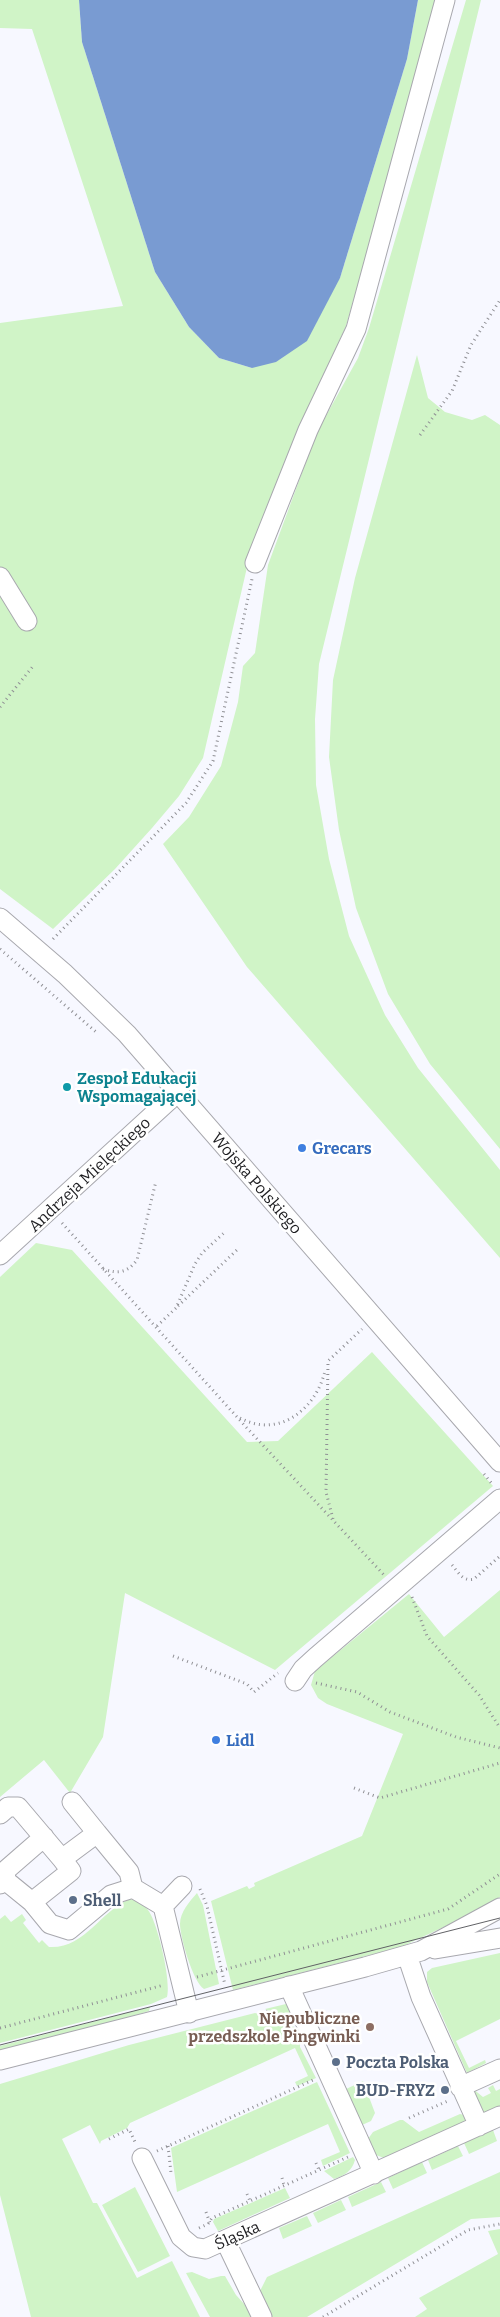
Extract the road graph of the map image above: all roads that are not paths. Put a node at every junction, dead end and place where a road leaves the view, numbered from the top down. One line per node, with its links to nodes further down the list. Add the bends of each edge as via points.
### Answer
1 (445, 0): 2 (street, via 356,329 308,430)
2 (255, 563)
3 (0, 577): 4 (street)
4 (27, 621)
5 (0, 918): 6 (street, Wojska Polskiego, via 109,1016)
6 (178, 1092): 7 (street, Andrzeja Mielęckiego); 8 (street, Wojska Polskiego, via 368,1324)
7 (0, 1255)
8 (500, 1462)
9 (498, 1493): 10 (street, via 404,1589 309,1663)
10 (287, 1676)
11 (72, 1802): 13 (street)
12 (0, 1814): 14 (street, via 8,1806 18,1807)
13 (96, 1833): 15 (street); 18 (street, via 128,1872)
14 (44, 1837): 15 (street); 16 (street, via 6,1870)
15 (62, 1859): 19 (street, via 71,1871)
16 (2, 1882): 19 (street)
17 (189, 1883): 20 (street)
18 (133, 1888): 19 (street, via 111,1896 69,1930 50,1924); 20 (street)
19 (32, 1902)
20 (163, 1906): 25 (street)
21 (500, 1908): 23 (street)
22 (500, 1938): 23 (street)
23 (414, 1953): 24 (street); 28 (street, via 421,1997)
24 (289, 1986): 25 (street); 32 (street)
25 (189, 2013): 26 (street)
26 (0, 2060)
27 (500, 2069): 28 (street)
28 (460, 2087): 30 (street)
29 (500, 2116): 30 (street, Śląska)
30 (479, 2126): 32 (street, Śląska)
31 (142, 2158): 33 (street, Śląska, via 188,2244 205,2249)
32 (374, 2174): 33 (street, Śląska)
33 (225, 2240): 34 (street)
34 (262, 2317)

